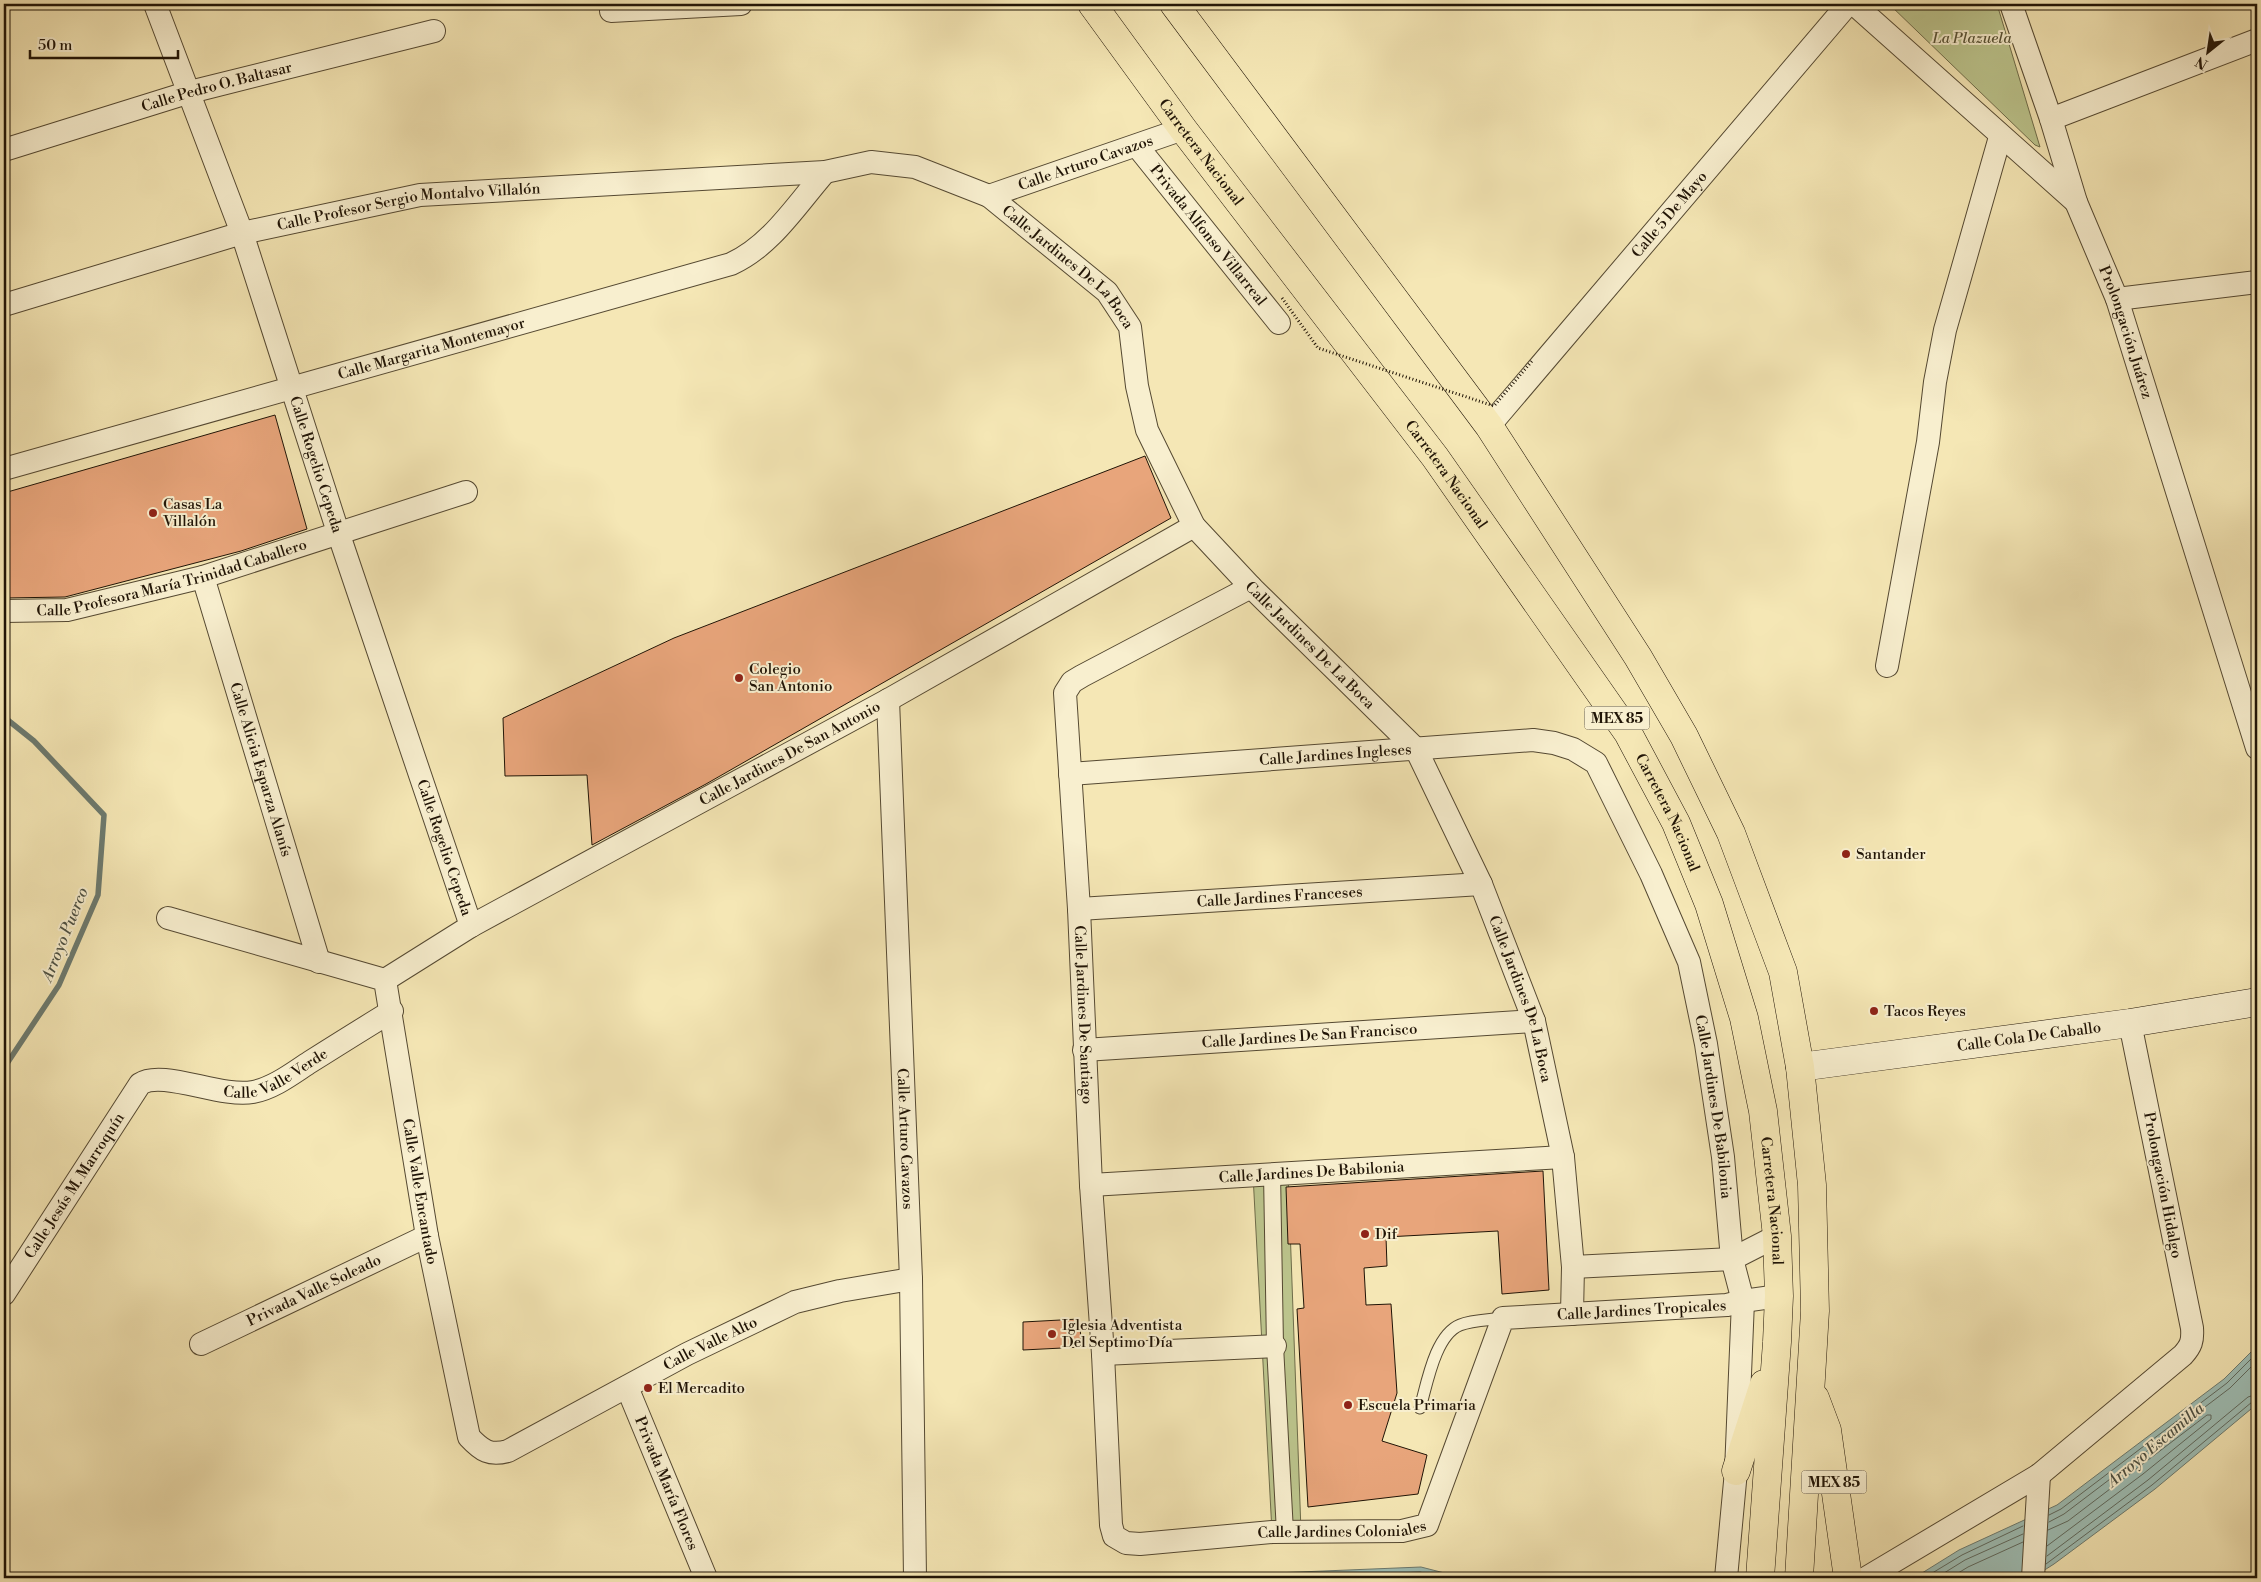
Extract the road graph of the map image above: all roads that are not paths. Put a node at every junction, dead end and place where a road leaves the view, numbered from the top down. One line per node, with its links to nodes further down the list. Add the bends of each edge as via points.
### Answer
1 (155, 4): 11 (street, Calle Rogelio Cepeda)
2 (741, 4): 8 (street)
3 (1092, 4): 13 (highway, Carretera Nacional / MEX 85)
4 (1174, 4): 26 (highway, MEX 85)
5 (1848, 4): 26 (street, Calle 5 De Mayo)
6 (1854, 4): 14 (street, Prolongación Juárez)
7 (2011, 4): 12 (street)
8 (610, 11)
9 (434, 31): 11 (street, Calle Pedro O. Baltasar)
10 (2257, 40): 12 (street)
11 (190, 92): 16 (street, Calle Pedro O. Baltasar); 20 (street, Calle Rogelio Cepeda)
12 (2051, 119): 19 (street)
13 (1183, 129): 15 (street, Calle Arturo Cavazos); 57 (highway, Carretera Nacional / MEX 85, via 1435,457 1628,733 1676,823 1709,904 1744,1018 1763,1111)
14 (2000, 137): 19 (street, Prolongación Juárez); 34 (street, via 1945,330)
15 (1137, 146): 18 (street, Calle Arturo Cavazos); 24 (street, Privada Alfonso Villarreal)
16 (4, 150)
17 (825, 172): 18 (street, Calle Jardines De La Boca, via 871,162 915,167); 20 (street, Calle Profesor Sergio Montalvo Villalón, via 420,195); 25 (street, Calle Margarita Montemayor, via 750,255 731,264)
18 (989, 196): 29 (street, Calle Jardines De La Boca, via 1107,292 1130,327 1137,386 1147,430)
19 (2076, 202): 22 (street, Prolongación Juárez)
20 (242, 234): 23 (street, Calle Profesor Sergio Montalvo Villalón); 25 (street, Calle Rogelio Cepeda)
21 (2257, 282): 22 (street)
22 (2117, 299): 36 (street, Prolongación Juárez)
23 (4, 305)
24 (1279, 323)
25 (291, 388): 27 (street, Calle Margarita Montemayor); 30 (street, Calle Rogelio Cepeda)
26 (1489, 426): 51 (highway, MEX 85, via 1638,657 1688,745 1731,833 1783,972)
27 (4, 469)
28 (466, 492): 30 (street, Calle Profesora María Trinidad Caballero)
29 (1194, 526): 32 (street, Calle Jardines De La Boca); 35 (street, Calle Jardines De San Antonio)
30 (338, 532): 31 (street, Calle Profesora María Trinidad Caballero); 43 (street, Calle Rogelio Cepeda)
31 (203, 577): 33 (street, Calle Profesora María Trinidad Caballero, via 67,610); 44 (street, Calle Alicia Esparza Alanís)
32 (1251, 587): 37 (street, Calle Jardines De La Boca); 39 (street, Calle Jardines De Santiago, via 1072,682 1064,693)
33 (4, 611)
34 (1887, 666)
35 (888, 700): 43 (street, Calle Jardines De San Antonio); 60 (street, Calle Arturo Cavazos)
36 (2257, 748)
37 (1416, 749): 38 (street, Calle Jardines Ingleses, via 1534,740 1554,742 1573,749); 39 (street, Calle Jardines Ingleses); 40 (street, Calle Jardines De La Boca)
38 (1596, 763): 58 (street, Calle Jardines De Babilonia, via 1652,874 1689,962 1718,1119)
39 (1070, 774): 41 (street, Calle Jardines De Santiago)
40 (1481, 884): 41 (street, Calle Jardines Franceses); 48 (street, Calle Jardines De La Boca)
41 (1079, 909): 50 (street, Calle Jardines De Santiago)
42 (168, 918): 44 (street)
43 (471, 926): 45 (street, Calle Jardines De San Antonio)
44 (319, 962): 45 (street)
45 (385, 980): 47 (street, Calle Valle Encantado)
46 (2257, 1002): 49 (main road, Calle Cola De Caballo)
47 (392, 1011): 52 (street, Calle Valle Verde, via 278,1083 254,1092 235,1094 157,1078); 56 (street, Calle Valle Encantado)
48 (1534, 1021): 50 (street, Calle Jardines De San Francisco); 53 (street, Calle Jardines De La Boca)
49 (2130, 1023): 51 (main road, Calle Cola De Caballo); 75 (street, Prolongación Hidalgo, via 2193,1339 2183,1356)
50 (1084, 1050): 55 (street, Calle Jardines De Santiago)
51 (1800, 1067): 71 (highway, MEX 85, via 1812,1185 1815,1310)
52 (147, 1079): 61 (street, Calle Jesús M. Marroquín, via 134,1091)
53 (1563, 1157): 54 (street, Calle Jardines De Babilonia); 59 (street, Calle Jardines De La Boca)
54 (1272, 1173): 55 (street, Calle Jardines De Babilonia); 68 (street)
55 (1091, 1185): 69 (street, Calle Jardines De Santiago)
56 (427, 1236): 67 (street, Privada Valle Soleado); 73 (street, Calle Valle Encantado, via 469,1437 481,1450)
57 (1777, 1236): 58 (street); 62 (highway, Carretera Nacional / MEX 85)
58 (1732, 1259): 59 (street); 63 (street, Calle Jardines De Babilonia)
59 (1573, 1267): 64 (street, Calle Jardines De La Boca)
60 (911, 1279): 70 (street, Calle Valle Alto, via 796,1302 687,1354); 81 (street, Calle Arturo Cavazos)
61 (4, 1294)
62 (1779, 1296): 63 (street, Calle Jardines Tropicales); 66 (highway, Carretera Nacional / MEX 85)
63 (1735, 1303): 64 (street, Calle Jardines Tropicales); 74 (street); 82 (street)
64 (1572, 1314): 65 (street, Calle Jardines Tropicales)
65 (1503, 1318): 72 (lane, via 1459,1325 1448,1334 1439,1345); 76 (street, Calle Jardines Coloniales, via 1427,1525 1402,1531)
66 (1777, 1342): 74 (highway, MEX 85); 78 (highway, Carretera Nacional / MEX 85)
67 (201, 1344)
68 (1275, 1346): 69 (street); 76 (street)
69 (1103, 1354): 77 (street, Calle Jardines De Santiago, via 1111,1525 1114,1536)
70 (627, 1387): 73 (street, Calle Valle Alto, via 508,1451); 80 (street, Privada María Flores)
71 (1812, 1388): 79 (highway, MEX 85); 84 (highway, MEX 85, via 1827,1430)
72 (1420, 1408)
73 (494, 1455)
74 (1736, 1470): 83 (street, MEX 85)
75 (2039, 1475): 85 (street); 86 (street)
76 (1285, 1532): 77 (street, Calle Jardines Coloniales)
77 (1126, 1543)
78 (1761, 1576)
79 (1799, 1576)
80 (706, 1578)
81 (915, 1578)
82 (1718, 1578)
83 (1726, 1578)
84 (1848, 1578)
85 (1866, 1578)
86 (2033, 1578)

